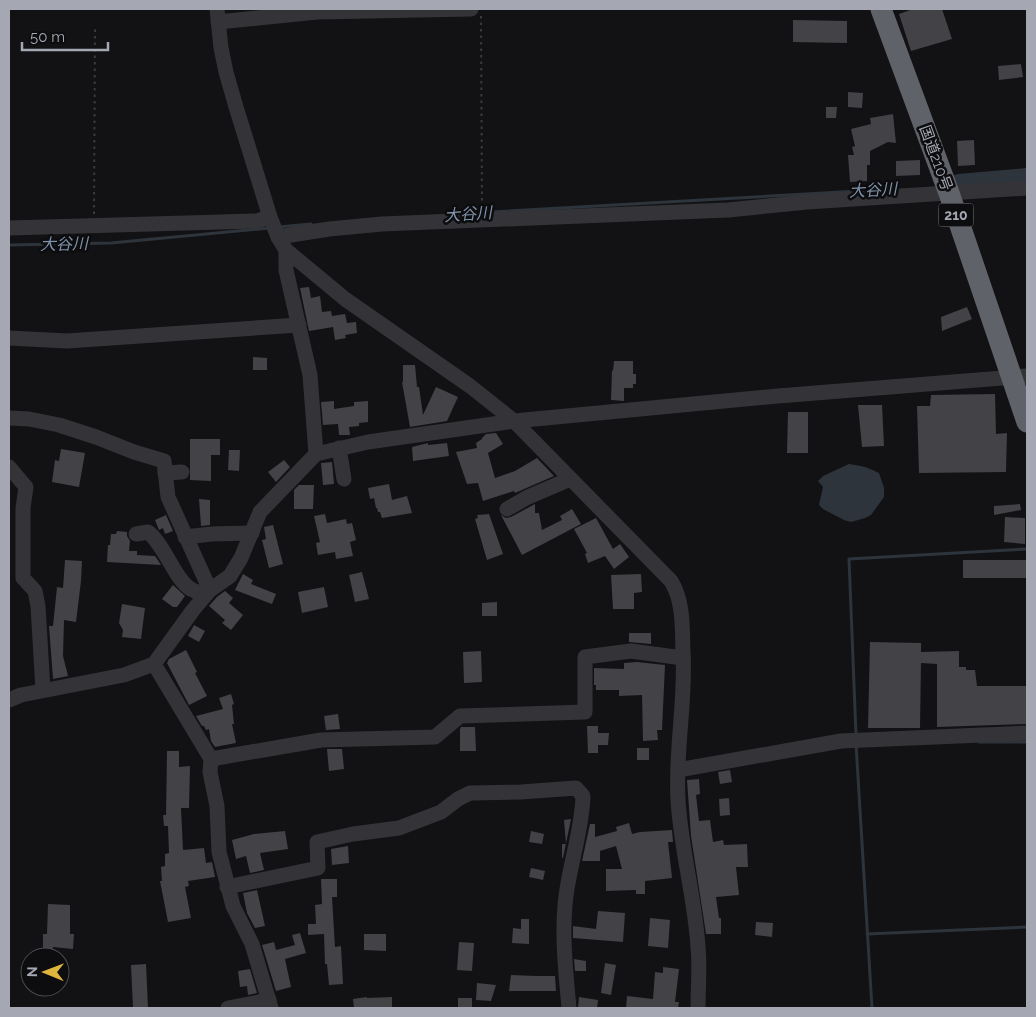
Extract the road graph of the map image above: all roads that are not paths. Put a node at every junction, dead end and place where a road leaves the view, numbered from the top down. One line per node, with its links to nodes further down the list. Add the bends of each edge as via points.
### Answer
1 (471, 9): 3 (street)
2 (880, 9): 5 (highway, 国道210号 / 210)
3 (217, 15): 6 (street, via 226,72)
4 (1027, 188): 5 (street)
5 (948, 193): 8 (street, via 728,210 382,224 330,229); 11 (highway, 国道210号 / 210)
6 (270, 217): 7 (street, via 257,221); 8 (street)
7 (9, 228)
8 (282, 244): 9 (street); 13 (street, via 345,299 470,386)
9 (299, 325): 10 (street, via 67,341); 16 (street, via 310,376)
10 (9, 338)
11 (1020, 378): 13 (street, via 778,396); 14 (highway, 国道210号 / 210)
12 (9, 418): 18 (street, via 59,425 96,437 164,461)
13 (514, 421): 15 (street); 21 (street)
14 (1027, 422)
15 (339, 448): 16 (street); 20 (street)
16 (316, 454): 23 (street, via 260,512)
17 (9, 466): 29 (street, via 26,487 23,578 35,591 38,606)
18 (165, 472): 19 (street); 25 (street, via 168,497)
19 (182, 472)
20 (344, 479)
21 (570, 479): 22 (street); 27 (street, via 672,581 680,604)
22 (507, 509)
23 (252, 533): 25 (street); 26 (street, via 230,576)
24 (136, 534): 26 (street, via 148,532 157,539 177,576 193,591)
25 (185, 537): 26 (street)
26 (208, 592): 28 (street)
27 (684, 658): 32 (street, via 631,651 585,657 585,712 460,716 435,737 321,740); 33 (street)
28 (154, 664): 29 (street, via 124,675); 32 (street)
29 (43, 690): 30 (street)
30 (9, 700)
31 (1027, 733): 33 (street, via 841,741)
32 (211, 758): 34 (street, via 219,852)
33 (678, 770): 38 (street, via 680,826 698,947)
34 (227, 887): 35 (street, via 252,944); 37 (street, via 318,868 317,842 399,828 441,812 470,793 576,788 583,796 582,812 565,905)
35 (270, 1004): 36 (street)
36 (228, 1008)
37 (569, 1008)
38 (698, 1008)

